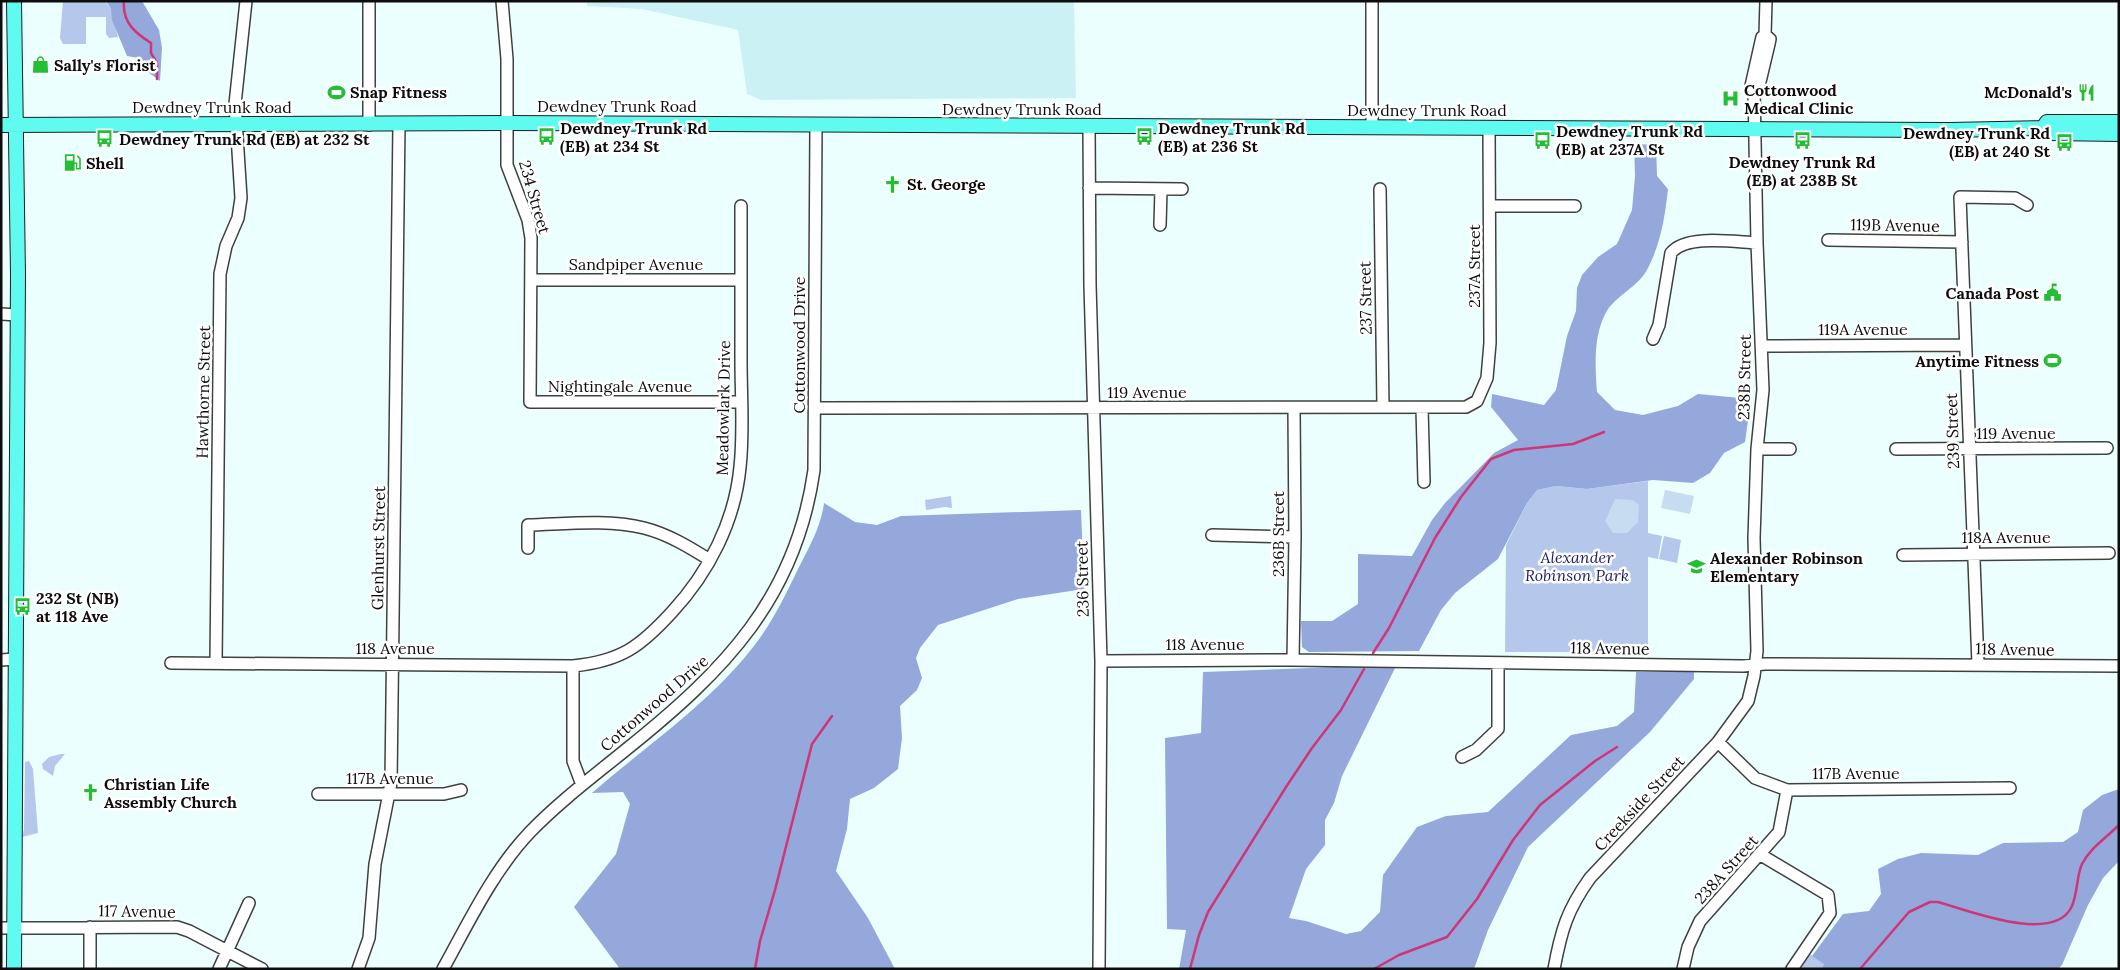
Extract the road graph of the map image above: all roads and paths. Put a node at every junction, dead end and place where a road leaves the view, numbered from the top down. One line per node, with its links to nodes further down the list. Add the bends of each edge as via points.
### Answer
1 (14, 1): 10 (main road)
2 (246, 1): 11 (street, Hawthorne Street, via 236,86)
3 (369, 1): 12 (street)
4 (502, 1): 8 (street, 234 Street)
5 (1372, 1): 15 (street)
6 (1766, 1): 17 (street, 238B Street, via 1765,35 1753,74)
7 (2119, 122): 18 (main road, Dewdney Trunk Road, via 2047,122)
8 (506, 123): 9 (main road, Dewdney Trunk Road); 13 (main road, Dewdney Trunk Road); 32 (street, 234 Street, via 508,171 530,229)
9 (399, 124): 12 (main road, Dewdney Trunk Road); 67 (street, Glenhurst Street)
10 (8, 125): 11 (main road, Dewdney Trunk Road); 35 (main road)
11 (237, 125): 12 (main road, Dewdney Trunk Road); 66 (street, Hawthorne Street, via 240,202 220,274)
12 (369, 125)
13 (816, 125): 14 (main road, Dewdney Trunk Road); 43 (street, Cottonwood Drive)
14 (1089, 126): 15 (main road, Dewdney Trunk Road); 20 (street, 236 Street)
15 (1372, 128): 16 (main road, Dewdney Trunk Road)
16 (1489, 128): 17 (main road, Dewdney Trunk Road); 26 (street, 237A Street)
17 (1754, 128): 18 (main road, Dewdney Trunk Road); 31 (street, 238B Street)
18 (2043, 128): 19 (main road, Dewdney Trunk Road, via 2049,133)
19 (2119, 134)
20 (1089, 188): 21 (street); 44 (street, 236 Street)
21 (1161, 189): 22 (street); 28 (street)
22 (1182, 189)
23 (1380, 189): 42 (street, 237 Street)
24 (2027, 205): 30 (street, 239 Street, via 2015,198 1960,197)
25 (740, 206): 33 (street, Meadowlark Drive)
26 (1490, 206): 27 (street); 39 (street, 237A Street, via 1490,343 1487,378)
27 (1575, 206)
28 (1160, 225)
29 (1828, 240): 30 (street, 119B Avenue)
30 (1962, 242): 37 (street, 239 Street)
31 (1757, 243): 36 (street, via 1690,242 1676,246 1670,253 1659,325); 38 (street, 238B Street)
32 (532, 280): 33 (street, Sandpiper Avenue); 40 (street, 234 Street)
33 (741, 280): 41 (street, Meadowlark Drive)
34 (1, 314): 35 (street)
35 (18, 315): 61 (main road)
36 (1652, 339)
37 (1965, 345): 38 (street, 119A Avenue); 50 (street, 239 Street)
38 (1762, 346): 48 (street, 238B Street, via 1763,390)
39 (1477, 401): 46 (street, 119 Avenue, via 1466,407)
40 (530, 402): 41 (street, Nightingale Avenue)
41 (741, 402): 59 (street, Meadowlark Drive, via 741,456 737,487 725,527)
42 (1383, 407): 45 (street, 119 Avenue); 46 (street, 119 Avenue)
43 (815, 408): 44 (street, 119 Avenue); 74 (street, Cottonwood Drive, via 814,470 809,502 799,537 771,600 742,640 702,685)
44 (1094, 408): 45 (street, 119 Avenue); 63 (street, 236 Street)
45 (1294, 408): 54 (street, 236B Street)
46 (1422, 408): 52 (street)
47 (2107, 448): 50 (street, 119 Avenue)
48 (1757, 449): 49 (street); 69 (street, 238B Street, via 1754,538)
49 (1790, 449)
50 (1969, 449): 51 (street, 119 Avenue); 57 (street, 239 Street)
51 (1896, 450)
52 (1424, 482)
53 (1212, 536): 54 (street)
54 (1295, 537): 62 (street, 236B Street)
55 (528, 548): 59 (street, via 528,524 612,524 656,532)
56 (1903, 554): 57 (street, 118A Avenue)
57 (1974, 554): 58 (street, 118A Avenue); 68 (street, 239 Street)
58 (2109, 554)
59 (710, 560): 60 (street, Meadowlark Drive, via 689,592 659,627 645,641)
60 (618, 657): 70 (street, 118 Avenue, via 601,663)
61 (8, 660): 83 (main road)
62 (1293, 660): 63 (street, 118 Avenue); 65 (street, 118 Avenue)
63 (1101, 661): 91 (street, 236 Street)
64 (171, 663): 66 (street, 118 Avenue)
65 (1498, 663): 69 (street, 118 Avenue); 73 (street, via 1498,729 1476,750)
66 (216, 664): 67 (street, 118 Avenue)
67 (393, 664): 70 (street, 118 Avenue); 79 (street, Glenhurst Street)
68 (1978, 664): 69 (street, 118 Avenue); 71 (street, 118 Avenue)
69 (1756, 665): 72 (street, Creekside Street, via 1748,701)
70 (573, 666): 74 (street, via 573,752)
71 (2119, 666)
72 (1718, 742): 77 (street, 117B Avenue, via 1755,778); 92 (street, Creekside Street, via 1590,878 1574,900 1560,934)
73 (1462, 757)
74 (582, 785): 90 (street, Cottonwood Drive, via 538,823 510,856 482,898)
75 (2010, 788): 77 (street, 117B Avenue)
76 (460, 790): 79 (street, 117B Avenue, via 444,794)
77 (1788, 790): 80 (street, 238A Street, via 1780,832)
78 (318, 794): 79 (street, 117B Avenue)
79 (390, 795): 89 (street, Glenhurst Street, via 375,864 369,938)
80 (1761, 854): 93 (street, 238A Street, via 1700,921 1688,947); 94 (street, via 1828,895 1830,913)
81 (249, 903): 84 (street)
82 (90, 927): 83 (street, 117 Avenue); 84 (street, 117 Avenue, via 177,927); 86 (street)
83 (8, 928): 85 (main road)
84 (226, 950): 87 (street); 88 (street, 117 Avenue)
85 (14, 969)
86 (90, 969)
87 (218, 969)
88 (262, 969)
89 (358, 969)
90 (443, 969)
91 (1099, 969)
92 (1554, 969)
93 (1683, 969)
94 (1792, 969)

